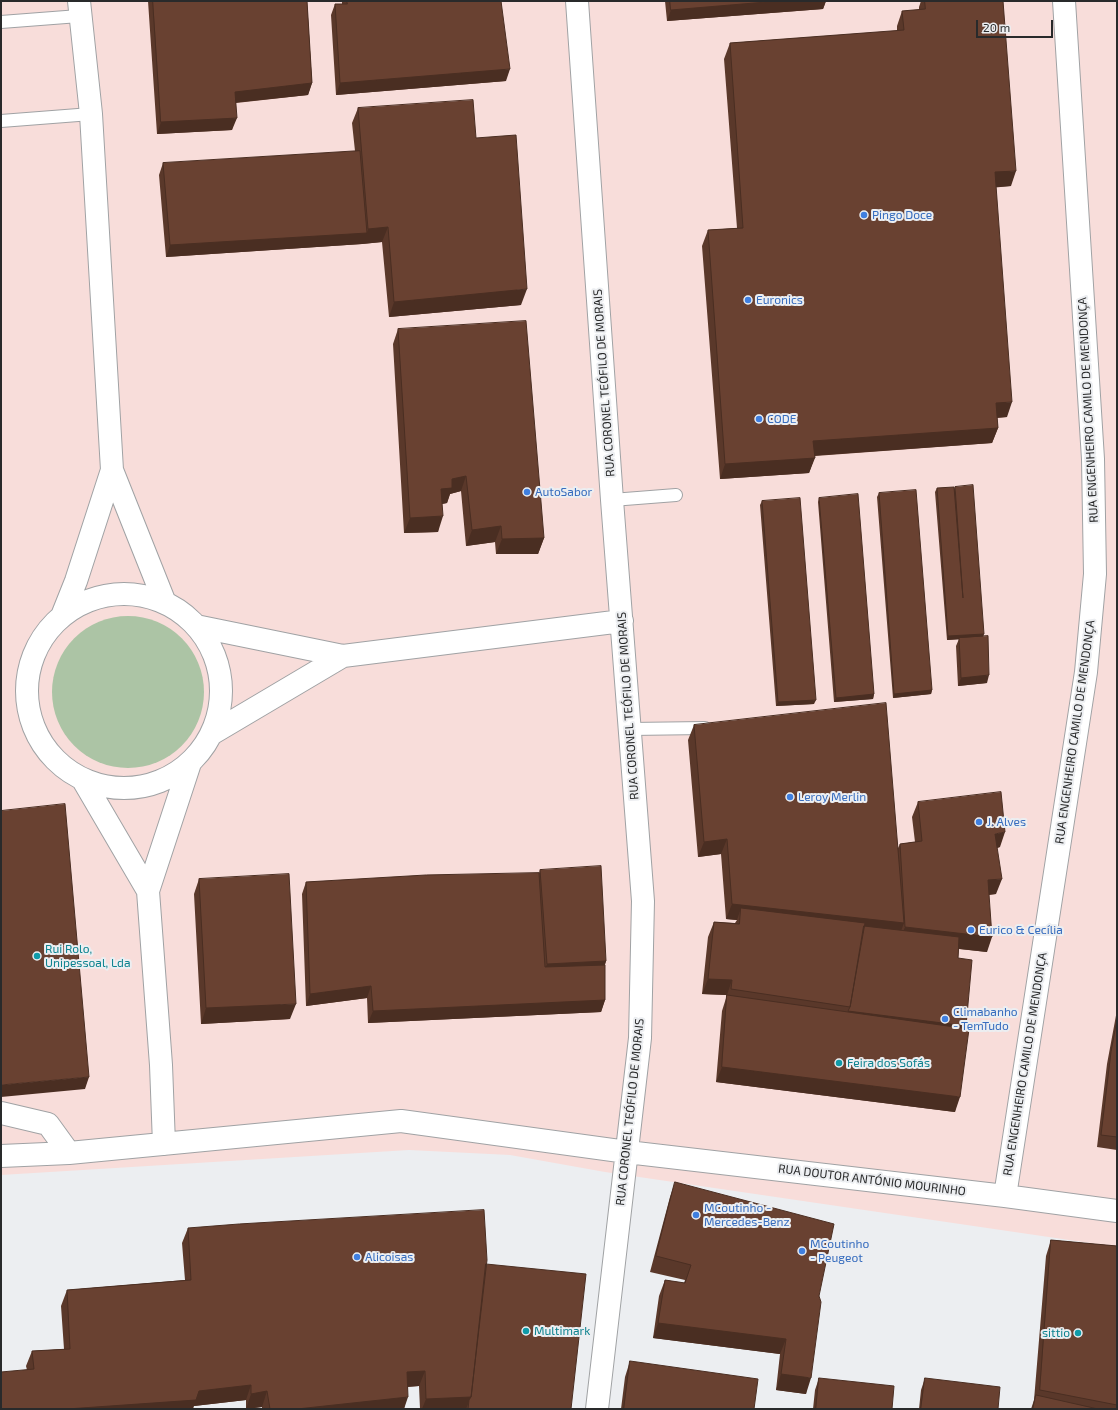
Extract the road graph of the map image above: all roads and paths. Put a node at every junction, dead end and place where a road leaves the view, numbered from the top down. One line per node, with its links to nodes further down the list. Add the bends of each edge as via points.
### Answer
1 (577, 1): 9 (street, RUA CORONEL TEÓFILO DE MORAIS)
2 (1064, 1): 26 (street, RUA ENGENHEIRO CAMILO DE MENDONÇA, via 1093,459 1095,574 1086,672)
3 (79, 8): 4 (lane); 5 (street)
4 (1, 22)
5 (91, 114): 6 (lane); 7 (street)
6 (1, 121)
7 (112, 470): 10 (street); 11 (street)
8 (676, 495): 9 (lane)
9 (612, 500): 12 (street, RUA CORONEL TEÓFILO DE MORAIS)
10 (165, 603): 11 (street, via 141,595 116,594 91,599); 13 (street, via 182,613)
11 (62, 616): 19 (street, via 41,640 29,671 27,703 37,734 56,761)
12 (622, 621): 14 (street); 16 (street, RUA CORONEL TEÓFILO DE MORAIS)
13 (196, 626): 14 (street); 17 (street, via 212,649 220,677 221,705)
14 (343, 656): 17 (street)
15 (705, 728): 16 (lane)
16 (630, 729): 23 (street, RUA CORONEL TEÓFILO DE MORAIS, via 643,901 640,1038)
17 (212, 732): 18 (street, via 203,749)
18 (190, 763): 19 (street, via 166,779 139,787 111,788); 20 (street)
19 (83, 780): 20 (street)
20 (148, 891): 22 (street)
21 (1, 1113): 24 (street, via 48,1124)
22 (164, 1144): 23 (street, RUA DOUTOR ANTÓNIO MOURINHO, via 400,1122); 24 (street, RUA DOUTOR ANTÓNIO MOURINHO)
23 (627, 1152): 26 (street, RUA DOUTOR ANTÓNIO MOURINHO); 28 (street, RUA CORONEL TEÓFILO DE MORAIS)
24 (69, 1153): 25 (street, RUA DOUTOR ANTÓNIO MOURINHO)
25 (1, 1156)
26 (1005, 1196): 27 (street, RUA DOUTOR ANTÓNIO MOURINHO)
27 (1117, 1212)
28 (597, 1409)

